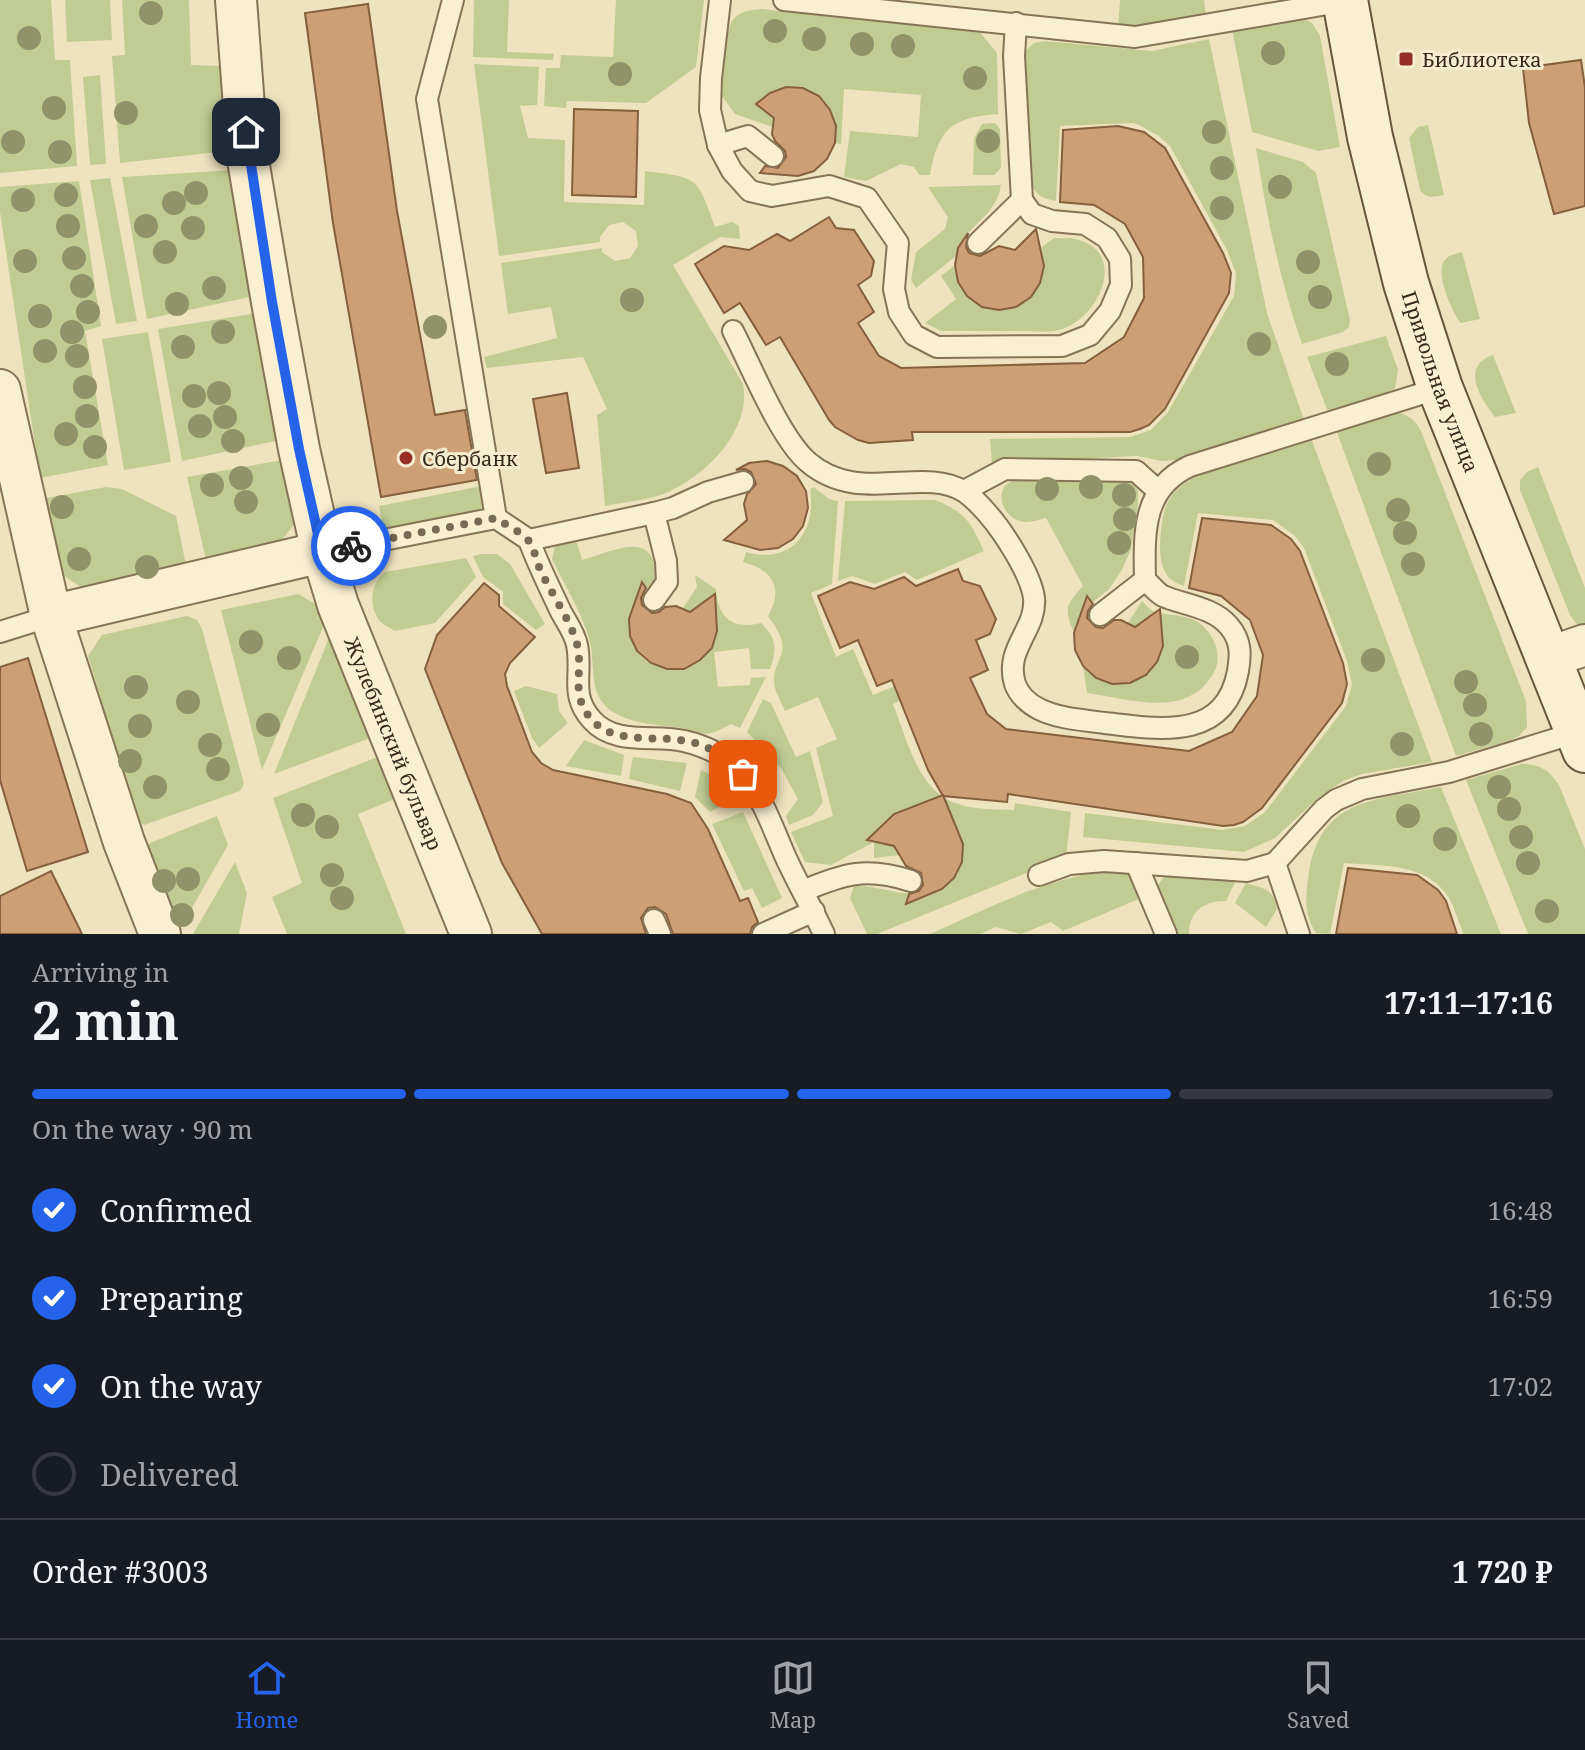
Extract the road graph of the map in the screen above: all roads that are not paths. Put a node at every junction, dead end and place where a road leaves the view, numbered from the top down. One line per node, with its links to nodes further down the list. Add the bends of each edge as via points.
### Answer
1 (236, 0): 20 (street, Жулебинский бульвар, via 250,174)
2 (453, 0): 18 (lane, via 427,99)
3 (720, 0): 7 (lane, via 710,110)
4 (784, 0): 6 (lane)
5 (1345, 0): 6 (lane, via 1150,36); 12 (main road, Привольная улица, via 1394,241)
6 (1016, 23): 9 (lane)
7 (718, 145): 8 (lane, via 748,136); 9 (lane, via 750,191 772,196 829,186 867,198 898,243 894,289 899,312 914,335 937,347 1062,346 1090,335 1110,311 1121,285 1120,259 1107,238 1085,224 1032,214)
8 (773, 156)
9 (1022, 200): 10 (lane)
10 (978, 243)
11 (733, 331): 16 (lane, via 782,428 807,461 834,479 866,485 935,483)
12 (1440, 388): 15 (lane, via 1190,466); 26 (main road, Привольная улица)
13 (0, 390): 24 (street)
14 (743, 482): 17 (lane)
15 (1157, 490): 16 (lane, via 1136,471 1005,469); 21 (lane, via 1144,545)
16 (964, 491): 21 (lane, via 1004,538 1034,598 1011,670 1019,693 1039,709 1072,719 1160,730 1191,727 1218,710 1235,690 1242,651 1229,625 1162,595)
17 (654, 513): 19 (lane); 22 (lane, via 667,582)
18 (496, 518): 19 (lane); 20 (lane)
19 (529, 540): 32 (lane, via 577,642 576,688 593,722 617,735 681,740 709,748 732,762 754,786)
20 (322, 552): 24 (street); 35 (street, Жулебинский бульвар, via 338,605)
21 (1145, 580): 23 (lane)
22 (654, 600)
23 (1100, 615)
24 (51, 616): 25 (lane); 34 (street, via 124,842)
25 (0, 632)
26 (1567, 651): 27 (main road, Привольная улица)
27 (1582, 741): 29 (lane, via 1348,794 1324,809)
28 (1136, 863): 29 (lane, via 1247,871); 30 (lane, via 1069,864); 38 (lane)
29 (1275, 863): 39 (lane)
30 (1039, 875)
31 (911, 881): 32 (lane, via 862,871)
32 (803, 891): 33 (lane)
33 (814, 911): 36 (lane); 37 (lane)
34 (160, 934)
35 (471, 934)
36 (763, 934)
37 (824, 934)
38 (1166, 934)
39 (1299, 934)

